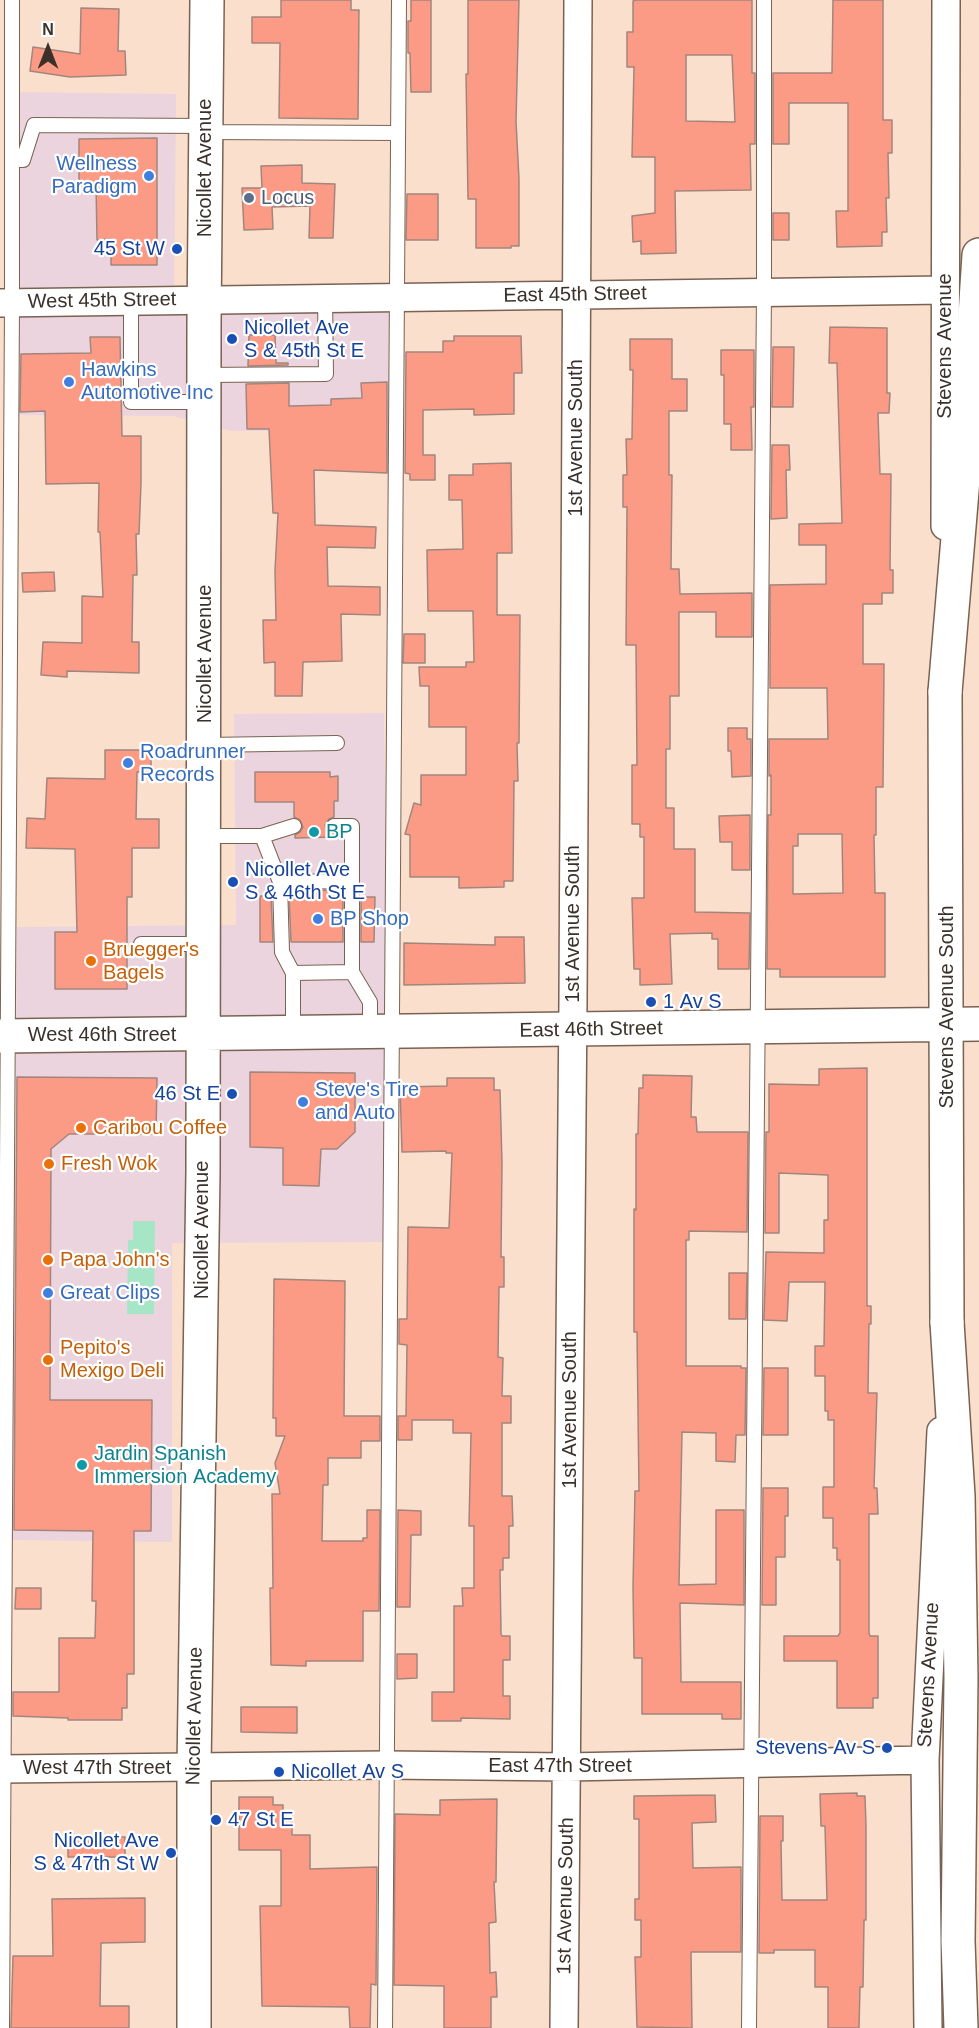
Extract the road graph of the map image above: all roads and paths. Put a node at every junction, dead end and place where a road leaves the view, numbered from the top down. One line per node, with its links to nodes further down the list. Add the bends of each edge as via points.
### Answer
1 (12, 0): 9 (lane)
2 (207, 0): 7 (main road, Nicollet Avenue)
3 (399, 0): 8 (lane)
4 (578, 0): 13 (street, 1st Avenue South)
5 (764, 0): 12 (lane)
6 (946, 0): 11 (street, Stevens Avenue)
7 (206, 129): 8 (lane); 9 (lane, via 34,125 22,160); 16 (main road, Nicollet Avenue)
8 (398, 133): 14 (lane)
9 (12, 160): 18 (lane)
10 (979, 255): 20 (main road, Stevens Avenue South)
11 (945, 290): 12 (street, East 45th Street); 20 (street, Stevens Avenue)
12 (764, 292): 13 (street, East 45th Street); 35 (lane)
13 (577, 295): 14 (street, East 45th Street); 36 (street, 1st Avenue South)
14 (397, 297): 15 (street, East 45th Street); 37 (lane)
15 (325, 298): 16 (street, East 45th Street); 19 (lane, via 326,374)
16 (204, 300): 17 (street, West 45th Street); 19 (main road, Nicollet Avenue)
17 (131, 301): 18 (street, West 45th Street); 19 (lane, via 131,402)
18 (6, 303): 40 (lane)
19 (204, 388): 22 (main road, Nicollet Avenue)
20 (945, 692): 33 (main road, Stevens Avenue South)
21 (336, 743): 22 (lane)
22 (205, 745): 25 (main road, Nicollet Avenue)
23 (294, 826): 26 (lane)
24 (334, 826): 27 (lane, via 352,826)
25 (205, 836): 26 (lane); 30 (main road, Nicollet Avenue)
26 (262, 836): 28 (lane)
27 (351, 881): 28 (lane); 31 (lane)
28 (280, 882): 32 (lane, via 282,952)
29 (141, 944): 30 (lane)
30 (204, 944): 38 (main road, Nicollet Avenue)
31 (352, 972): 32 (lane); 37 (lane, via 370,1002)
32 (293, 973): 39 (lane)
33 (947, 1024): 34 (main road, East 46th Street); 35 (main road, East 46th Street); 41 (main road, Stevens Avenue South)
34 (979, 1024)
35 (758, 1028): 36 (main road, East 46th Street); 43 (lane)
36 (573, 1030): 37 (main road, East 46th Street); 45 (street, 1st Avenue South)
37 (381, 1032): 39 (main road, East 46th Street); 44 (lane)
38 (204, 1034): 39 (main road, East 46th Street); 40 (main road, West 46th Street); 46 (main road, Nicollet Avenue)
39 (293, 1034)
40 (3, 1036): 47 (lane)
41 (947, 1322): 42 (street, Stevens Avenue); 54 (main road, Stevens Avenue South, via 958,1496)
42 (925, 1760): 43 (street, East 47th Street); 53 (street, Stevens Avenue)
43 (752, 1764): 45 (street, East 47th Street); 52 (lane)
44 (387, 1765): 45 (street, East 47th Street); 46 (street, East 47th Street); 50 (lane)
45 (567, 1767): 51 (street, 1st Avenue South)
46 (194, 1768): 47 (street, West 47th Street); 49 (main road, Nicollet Avenue)
47 (1, 1769): 48 (lane)
48 (2, 2028)
49 (194, 2028)
50 (385, 2028)
51 (564, 2028)
52 (749, 2028)
53 (928, 2028)
54 (961, 2028)

